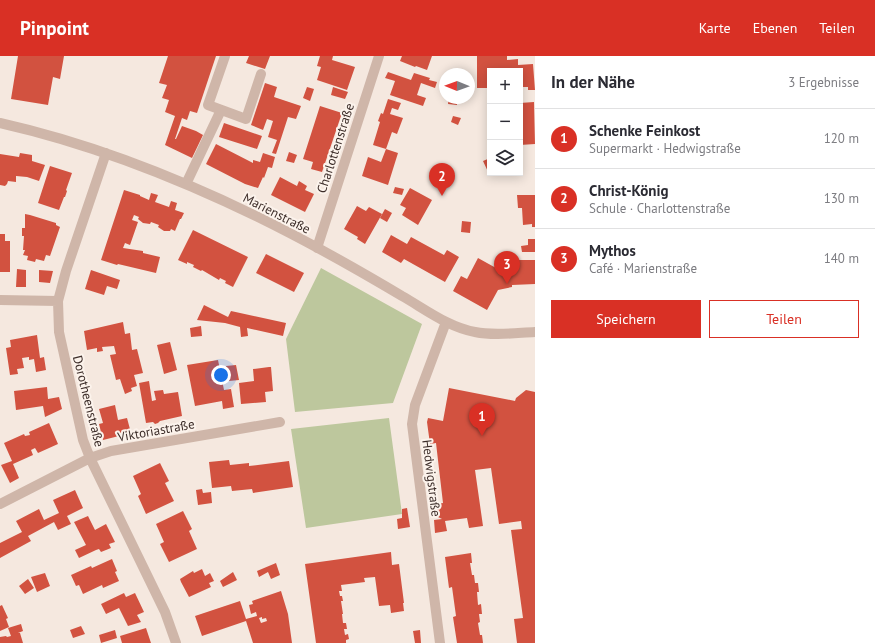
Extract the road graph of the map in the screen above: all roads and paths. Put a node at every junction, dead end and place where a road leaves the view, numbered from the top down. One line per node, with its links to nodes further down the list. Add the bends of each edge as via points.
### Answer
1 (225, 56): 4 (street, via 208,106)
2 (379, 56): 8 (street, Charlottenstraße)
3 (261, 74): 4 (street, via 246,119)
4 (221, 110): 7 (street)
5 (0, 123): 6 (street, Marienstraße, via 37,131)
6 (106, 154): 7 (street, Marienstraße); 10 (street, Dorotheenstraße)
7 (186, 184): 8 (street, Marienstraße)
8 (317, 248): 11 (street, Marienstraße)
9 (0, 300): 10 (street)
10 (58, 301): 14 (street, Dorotheenstraße, via 59,332 83,440)
11 (446, 322): 12 (street, Marienstraße, via 474,332); 17 (street, Hedwigstraße, via 414,405 412,424)
12 (535, 332)
13 (280, 422): 14 (street, Viktoriastraße, via 112,451)
14 (90, 458): 15 (street, Viktoriastraße); 16 (street, Dorotheenstraße, via 165,612)
15 (0, 504)
16 (176, 643)
17 (440, 643)

